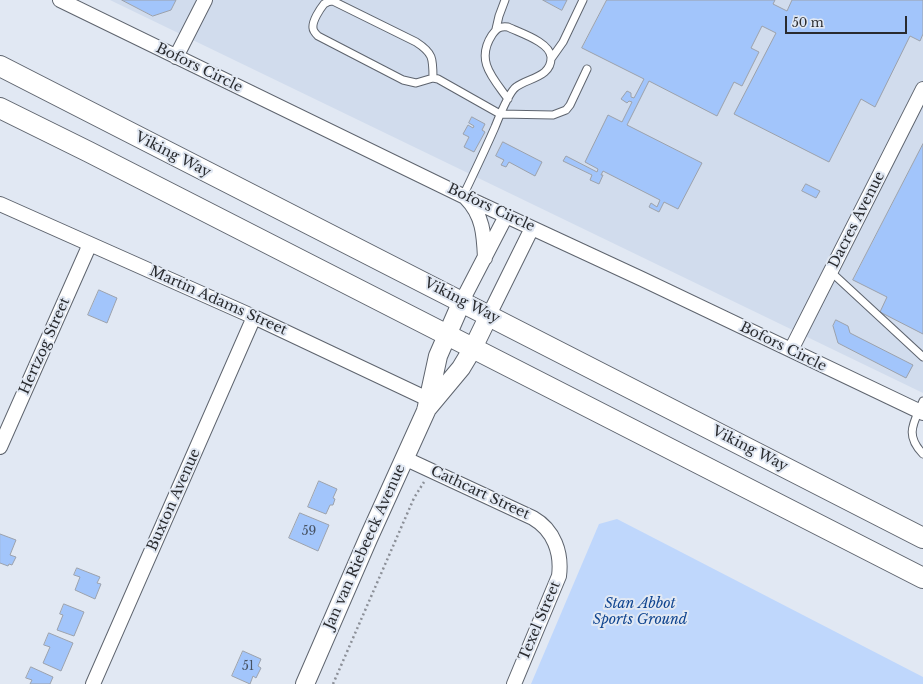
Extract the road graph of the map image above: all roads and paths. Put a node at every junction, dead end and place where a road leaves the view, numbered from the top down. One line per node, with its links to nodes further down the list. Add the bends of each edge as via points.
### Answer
1 (60, 0): 6 (street, Bofors Circle)
2 (205, 0): 6 (street)
3 (506, 0): 5 (lane)
4 (583, 0): 7 (lane, via 563,42)
5 (496, 30): 7 (lane, via 502,26 508,27 545,45); 12 (lane, via 485,48 485,57 487,68)
6 (176, 57): 15 (street, Bofors Circle)
7 (551, 60): 12 (lane, via 542,74 516,86)
8 (0, 66): 22 (main road, Viking Way)
9 (587, 69): 14 (lane, via 566,110 553,115)
10 (433, 78): 10 (lane, via 433,63 427,48 333,1 324,4 312,27 318,36 403,80 416,82); 14 (lane, via 450,84)
11 (923, 89): 21 (street, Dacres Avenue)
12 (508, 98): 14 (lane)
13 (0, 108): 25 (main road)
14 (500, 114): 15 (lane)
15 (463, 196): 17 (street, Bofors Circle); 20 (street, via 473,206 480,221 484,236)
16 (0, 204): 19 (street, Martin Adams Street)
17 (506, 216): 18 (street, Bofors Circle); 20 (street, Jan van Riebeeck Avenue)
18 (532, 228): 23 (street, Jan van Riebeeck Avenue); 27 (street, Bofors Circle)
19 (90, 244): 24 (street, Martin Adams Street); 31 (street, Hertzog Street)
20 (485, 259): 22 (street, Jan van Riebeeck Avenue)
21 (830, 271): 27 (street, Dacres Avenue); 28 (lane)
22 (462, 302): 23 (main road, Viking Way); 25 (street, Jan van Riebeeck Avenue)
23 (489, 315): 26 (street, Jan van Riebeeck Avenue); 36 (main road, Viking Way)
24 (254, 317): 29 (street, Martin Adams Street); 38 (street, Buxton Avenue)
25 (447, 335): 26 (main road); 29 (street, Jan van Riebeeck Avenue, via 438,356)
26 (473, 348): 29 (street, Jan van Riebeeck Avenue, via 461,368); 37 (main road)
27 (791, 350): 30 (street, Bofors Circle)
28 (923, 357)
29 (429, 404): 33 (street, Jan van Riebeeck Avenue)
30 (922, 408): 32 (lane, via 912,428 912,439)
31 (0, 447)
32 (923, 454)
33 (404, 458): 35 (street, Cathcart Street, via 533,518); 39 (street, Jan van Riebeeck Avenue)
34 (424, 481): 40 (path, via 414,498)
35 (551, 535): 41 (street, Texel Street, via 559,554 559,576)
36 (923, 538)
37 (923, 578)
38 (93, 684)
39 (305, 684)
40 (333, 684)
41 (514, 684)

